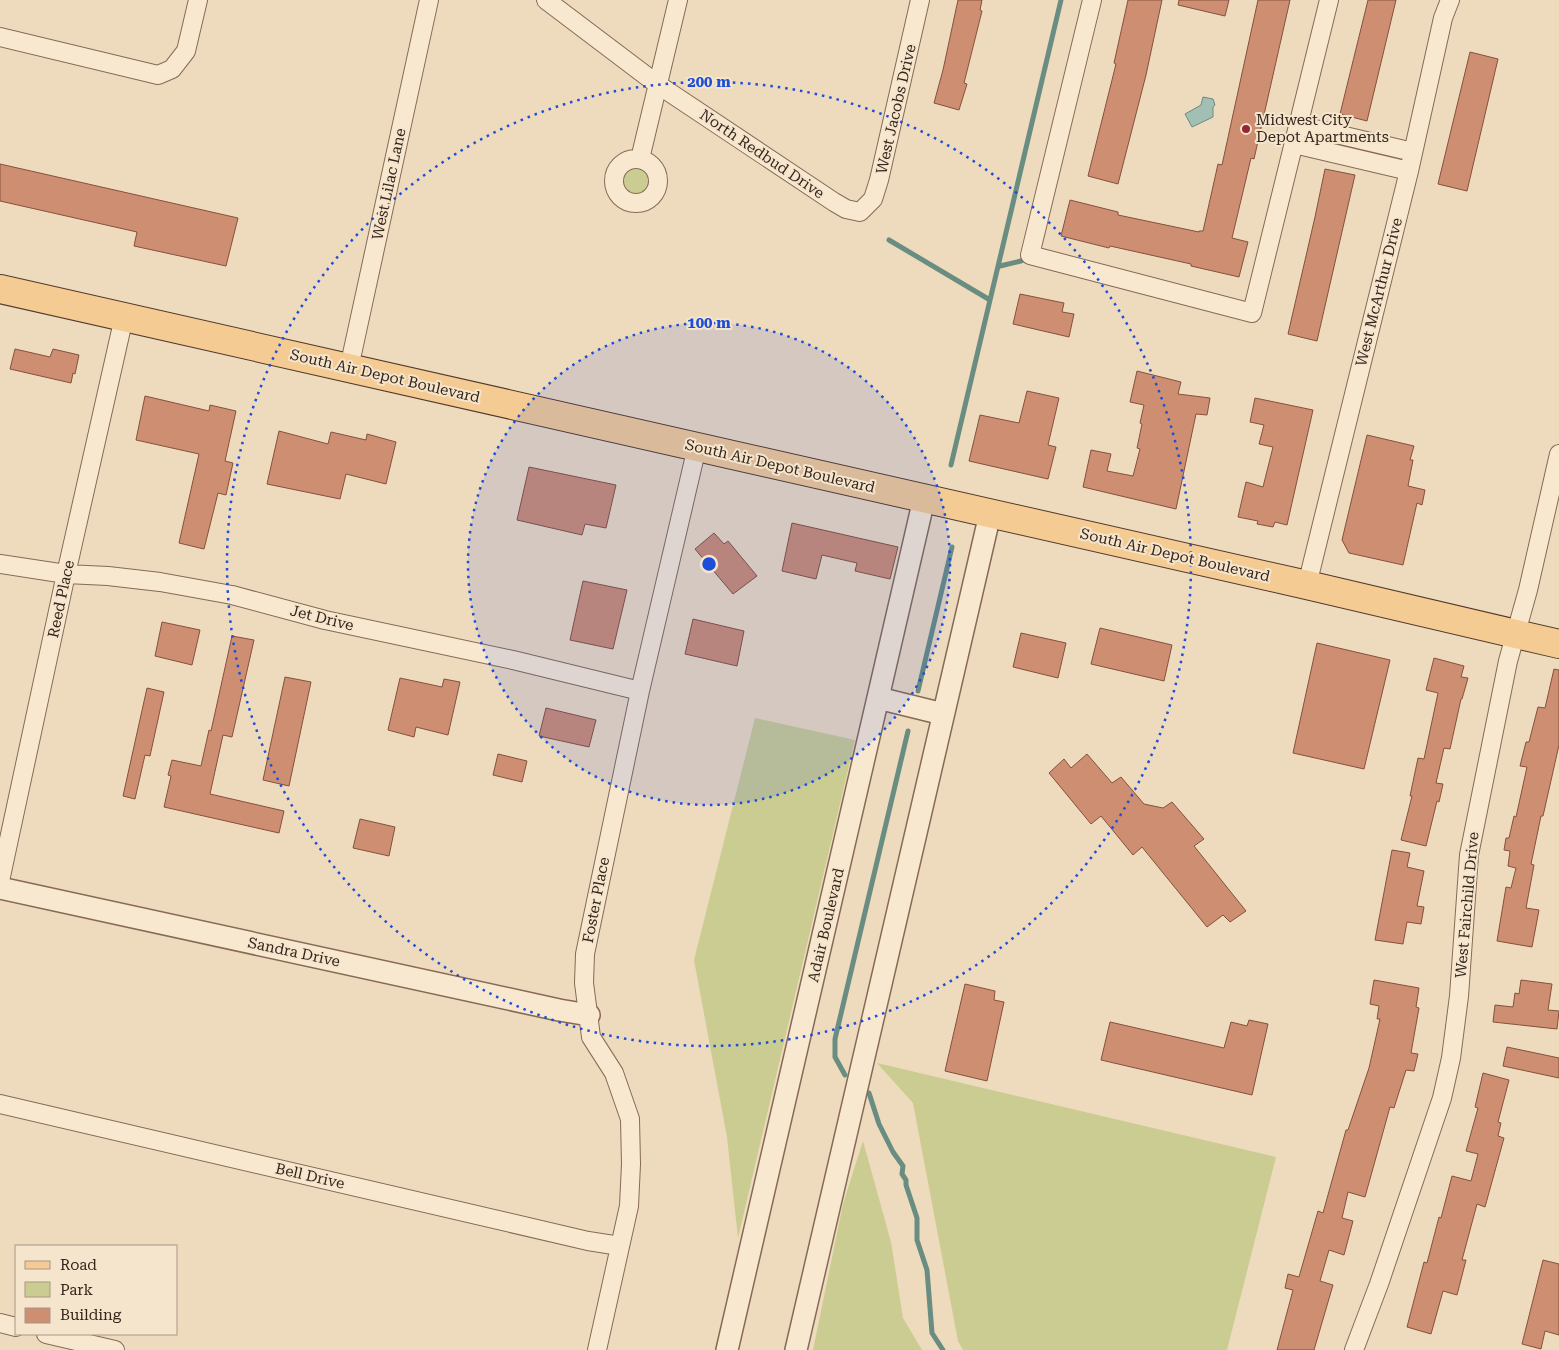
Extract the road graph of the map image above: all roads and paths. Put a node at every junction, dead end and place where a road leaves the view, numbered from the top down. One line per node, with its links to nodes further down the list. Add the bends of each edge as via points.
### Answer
1 (198, 0): 9 (street, via 186,51 172,69 158,75)
2 (429, 0): 19 (street, West Lilac Lane)
3 (546, 0): 10 (street, North Redbud Drive)
4 (678, 0): 10 (street)
5 (920, 0): 16 (street, West Jacobs Drive, via 879,180 873,200)
6 (1092, 0): 12 (street, via 1030,254 1252,313)
7 (1329, 0): 11 (street)
8 (1450, 0): 13 (street, West McArthur Drive, via 1443,18)
9 (0, 37)
10 (657, 84): 14 (street); 16 (street, North Redbud Drive, via 834,202)
11 (1298, 125): 12 (street); 13 (street)
12 (1294, 144): 15 (street)
13 (1413, 152): 15 (street, West McArthur Drive)
14 (640, 159)
15 (1409, 171): 27 (street, West McArthur Drive)
16 (860, 212)
17 (0, 289): 18 (main road, South Air Depot Boulevard)
18 (124, 317): 19 (main road, South Air Depot Boulevard); 26 (street, Reed Place)
19 (348, 368): 20 (main road, South Air Depot Boulevard)
20 (698, 447): 22 (main road, South Air Depot Boulevard); 30 (street, Foster Place)
21 (1559, 454): 24 (street, West Fairchild Drive)
22 (924, 499): 23 (main road, South Air Depot Boulevard); 31 (street, Adair Boulevard)
23 (990, 514): 27 (main road, South Air Depot Boulevard); 32 (street)
24 (1552, 520): 28 (street, West Fairchild Drive)
25 (0, 564): 26 (street, Jet Drive)
26 (66, 574): 30 (street, Jet Drive, via 143,580 232,595 324,620); 33 (street, Reed Place)
27 (1307, 585): 28 (main road, South Air Depot Boulevard)
28 (1516, 634): 29 (main road, South Air Depot Boulevard); 45 (street, West Fairchild Drive, via 1469,855 1459,996 1442,1098)
29 (1559, 644)
30 (640, 691): 35 (street, Foster Place, via 585,954 584,983)
31 (878, 698): 32 (street); 43 (street, Adair Boulevard)
32 (943, 714): 44 (street)
33 (0, 881)
34 (0, 888): 35 (street, Sandra Drive)
35 (589, 1015): 37 (street, Foster Place, via 591,1037 614,1073 630,1119 629,1206)
36 (0, 1104): 37 (street, Bell Drive)
37 (620, 1246): 42 (street, Foster Place)
38 (0, 1323): 39 (street)
39 (15, 1326)
40 (50, 1335): 41 (street)
41 (115, 1350)
42 (597, 1350)
43 (727, 1350)
44 (796, 1350)
45 (1354, 1350)

